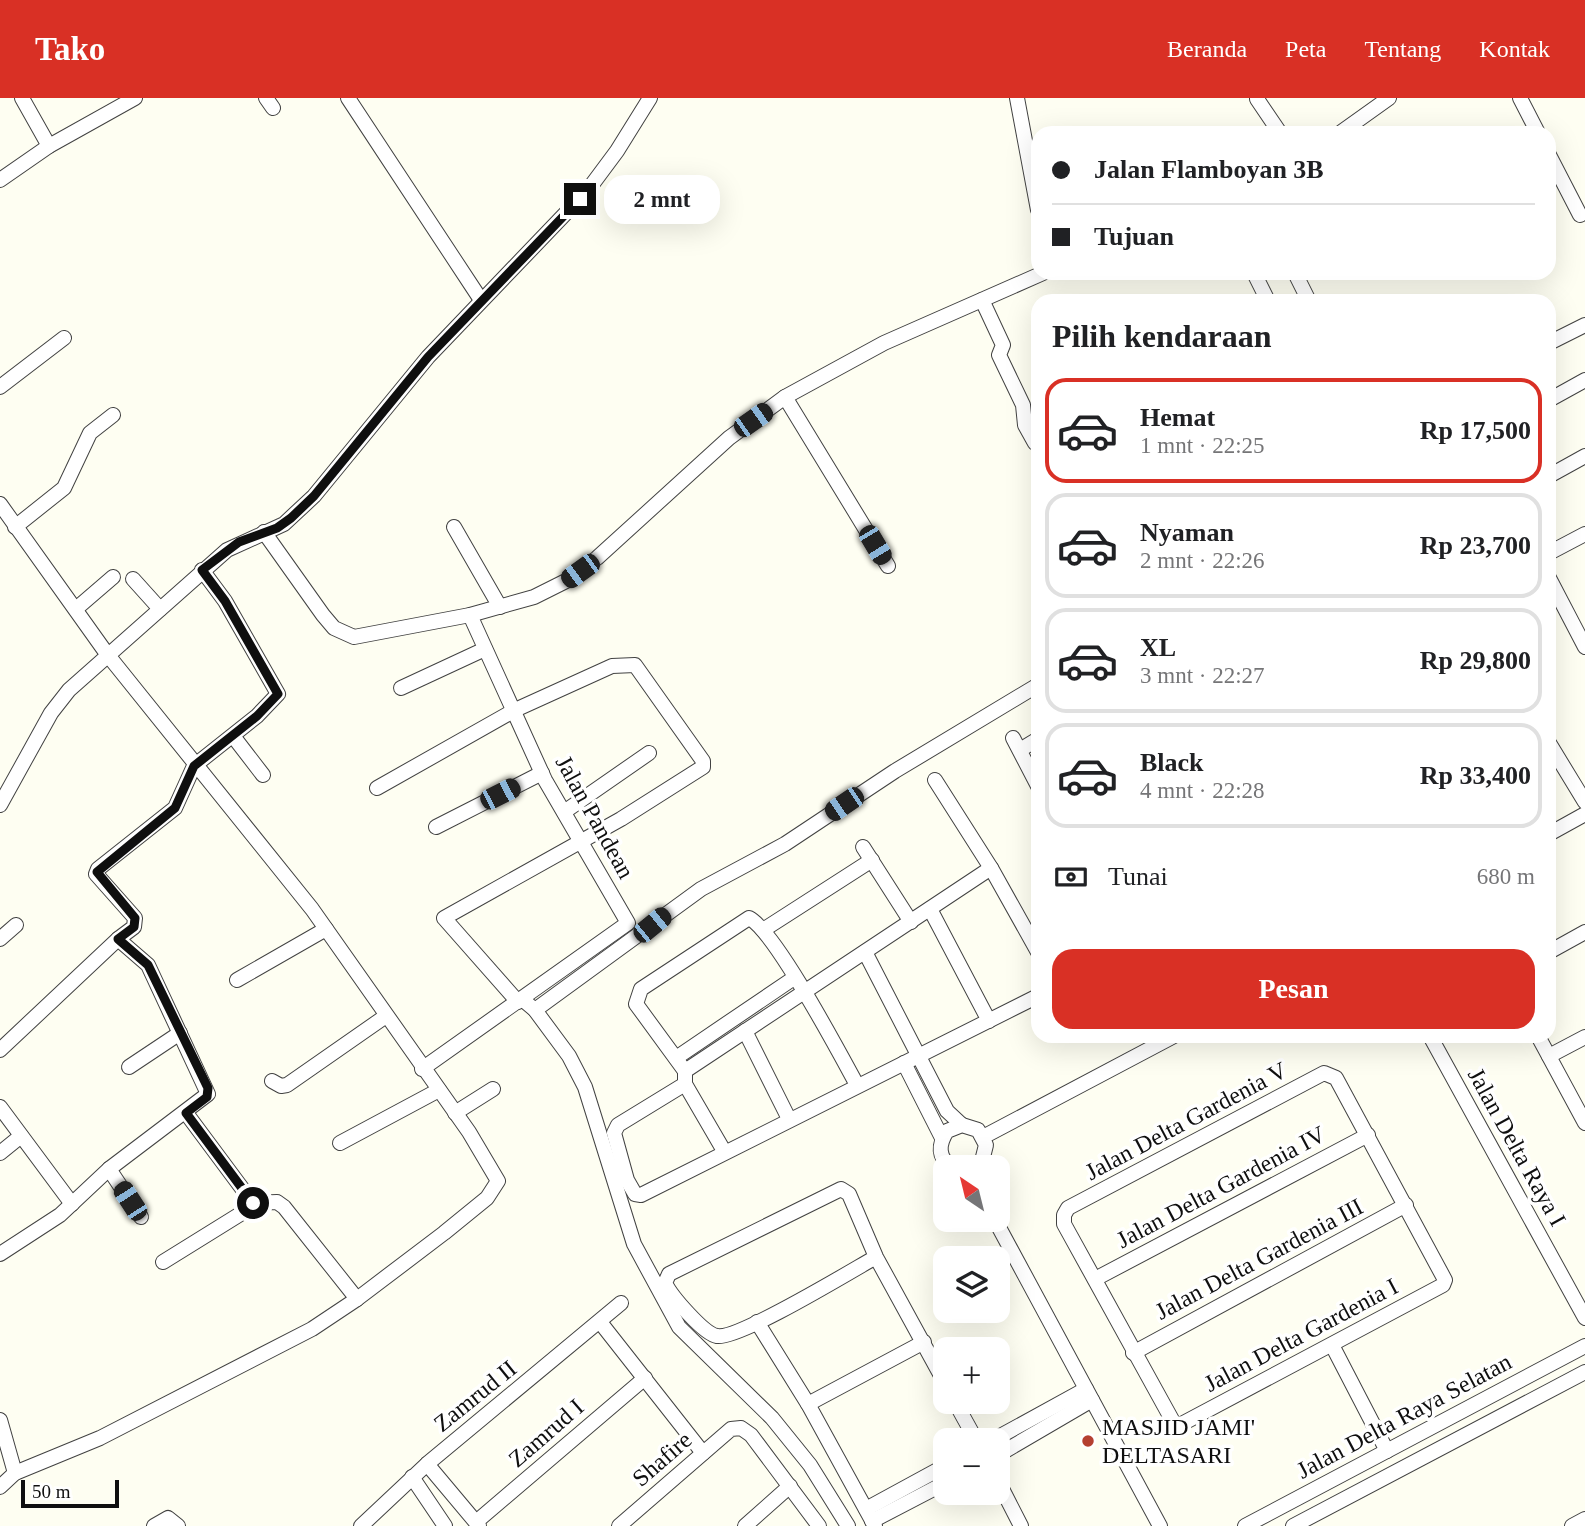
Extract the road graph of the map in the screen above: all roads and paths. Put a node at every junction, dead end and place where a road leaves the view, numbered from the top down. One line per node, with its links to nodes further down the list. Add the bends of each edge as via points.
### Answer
1 (22, 98): 12 (street)
2 (135, 98): 12 (street)
3 (348, 98): 18 (street)
4 (1017, 98): 14 (street)
5 (1389, 98): 10 (street)
6 (1520, 98): 11 (street)
7 (1257, 99): 9 (street)
8 (646, 100): 18 (street, via 589,190)
9 (1275, 126)
10 (1350, 126)
11 (1534, 126)
12 (49, 146): 15 (street)
13 (1556, 169): 16 (street)
14 (1031, 173)
15 (0, 180)
16 (1580, 215)
17 (1031, 278): 19 (street)
18 (481, 300): 34 (street, via 314,496 284,524)
19 (982, 300): 26 (street, via 884,343); 28 (street, via 1003,345 999,355 1023,405)
20 (1585, 325): 22 (street)
21 (64, 338): 24 (street)
22 (1556, 340)
23 (1585, 380): 25 (street)
24 (0, 387)
25 (1556, 396)
26 (785, 397): 37 (street); 42 (street, via 729,438 568,580)
27 (113, 415): 32 (street, via 89,435 64,488)
28 (1031, 436)
29 (1585, 456): 30 (street)
30 (1556, 472)
31 (0, 504): 32 (street)
32 (15, 527): 43 (street)
33 (454, 527): 42 (street)
34 (264, 532): 38 (street, via 239,542); 45 (street, via 323,615 344,634 365,636)
35 (1585, 534): 36 (street)
36 (1556, 549)
37 (888, 566)
38 (202, 570): 44 (street); 53 (street, via 278,694)
39 (113, 577): 43 (street)
40 (133, 579): 44 (street)
41 (1556, 588): 46 (street)
42 (500, 607): 45 (street)
43 (77, 608): 49 (street)
44 (160, 609): 49 (street)
45 (470, 615): 48 (street, Jalan Pandean)
46 (1579, 619): 47 (street)
47 (1585, 647)
48 (485, 649): 50 (street); 52 (street, Jalan Pandean)
49 (107, 654): 57 (street); 64 (street, via 60,701)
50 (401, 688)
51 (1031, 689): 87 (street, via 785,844 701,889)
52 (515, 710): 59 (street, Jalan Pandean); 62 (street); 69 (street, via 612,666 630,663 704,765)
53 (233, 736): 57 (street); 60 (street)
54 (1031, 741): 58 (street, via 1017,744)
55 (649, 753): 65 (street)
56 (1556, 754): 63 (street)
57 (194, 766): 74 (street); 78 (street, via 175,808 98,869 99,878 135,918 134,927)
58 (1031, 772)
59 (542, 773): 65 (street, Jalan Pandean); 67 (street)
60 (263, 775)
61 (935, 780): 70 (street)
62 (377, 788)
63 (1585, 802)
64 (0, 805)
65 (564, 813): 69 (street, Jalan Pandean)
66 (1585, 814): 68 (street)
67 (436, 827)
68 (1556, 830)
69 (581, 842): 86 (street, Jalan Pandean, via 628,923); 86 (street, via 444,918)
70 (990, 868): 71 (street); 79 (street)
71 (930, 909): 72 (street); 89 (street)
72 (911, 922): 75 (street, via 868,854); 81 (street)
73 (16, 925): 77 (street)
74 (326, 929): 83 (street); 88 (street)
75 (763, 930): 82 (street); 98 (street, via 753,920 743,920 641,989 636,1004)
76 (1585, 932): 80 (street)
77 (0, 939)
78 (118, 939): 91 (street, via 148,965); 96 (street)
79 (1031, 940)
80 (1556, 947)
81 (865, 953): 84 (street); 99 (street)
82 (794, 978): 84 (street); 98 (street)
83 (237, 981)
84 (804, 993): 90 (street); 104 (street)
85 (1031, 1000): 89 (street)
86 (516, 1003): 87 (street); 101 (street)
87 (536, 1010): 169 (street, via 585,1087 634,1244 679,1326 772,1418 810,1465)
88 (386, 1016): 101 (street); 103 (street, via 287,1085)
89 (989, 1021): 99 (street)
90 (745, 1031): 102 (street); 110 (street)
91 (180, 1032): 100 (street); 108 (street, via 209,1093)
92 (1585, 1037): 97 (street)
93 (1161, 1043): 115 (street)
94 (1434, 1043): 134 (street, Jalan Delta Raya I)
95 (1542, 1043): 97 (street)
96 (0, 1050)
97 (1549, 1056): 111 (street)
98 (676, 1058): 102 (street)
99 (911, 1060): 104 (street); 112 (street); 116 (street)
100 (129, 1067)
101 (422, 1069): 106 (street)
102 (685, 1077): 118 (street); 118 (street, via 615,1128 632,1190 641,1195)
103 (272, 1081)
104 (857, 1085): 110 (street)
105 (493, 1089): 109 (street)
106 (439, 1090): 109 (street); 117 (street)
107 (0, 1107): 114 (street)
108 (186, 1113): 122 (street); 123 (street)
109 (455, 1113): 132 (street, via 497,1175 497,1184 487,1198)
110 (789, 1119): 118 (street)
111 (1585, 1123)
112 (962, 1125): 115 (street, via 978,1130); 116 (street)
113 (1368, 1135): 125 (street); 131 (street, Jalan Delta Gardenia IV); 131 (street, Jalan Delta Gardenia V, via 1336,1077 1324,1073 1068,1208 1064,1224)
114 (21, 1136): 119 (street); 124 (street)
115 (983, 1137): 121 (street)
116 (942, 1139): 120 (street)
117 (340, 1143)
118 (724, 1151)
119 (0, 1153)
120 (942, 1155)
121 (984, 1155)
122 (109, 1169): 124 (street); 126 (street)
123 (253, 1203): 130 (street); 132 (street, via 277,1202 284,1207)
124 (72, 1204): 128 (street)
125 (1406, 1205): 138 (street, Jalan Delta Gardenia I, via 1445,1276 1443,1284); 140 (street, Jalan Delta Gardenia III)
126 (141, 1217)
127 (1001, 1232): 144 (street)
128 (0, 1254)
129 (876, 1257): 136 (street); 136 (street, via 849,1194 836,1189 669,1273 668,1289 714,1336); 137 (street)
130 (163, 1262)
131 (1094, 1279): 140 (street)
132 (357, 1299): 152 (street, via 312,1329 100,1438)
133 (621, 1303): 135 (street, Zamrud II)
134 (1585, 1318)
135 (600, 1322): 143 (street); 151 (street, Zamrud II)
136 (757, 1322): 145 (street)
137 (924, 1342): 141 (street); 145 (street)
138 (1332, 1345): 140 (street, Jalan Delta Gardenia I, via 1180,1426 1172,1425); 149 (street)
139 (1585, 1346): 149 (street, Jalan Delta Raya Selatan)
140 (1133, 1353)
141 (933, 1360)
142 (1585, 1372): 173 (street, Jalan Delta Raya Selatan)
143 (645, 1378): 150 (street); 161 (street, Zamrud I)
144 (1089, 1395): 147 (street); 148 (street); 171 (street)
145 (808, 1404): 159 (street)
146 (0, 1420): 152 (street)
147 (1010, 1432)
148 (1010, 1447)
149 (1387, 1451): 172 (street, Jalan Delta Raya Selatan)
150 (703, 1453): 155 (street, Shafire, via 735,1428 746,1429); 166 (street, Shafire)
151 (427, 1464): 154 (street, Zamrud II); 161 (street)
152 (15, 1473): 156 (street)
153 (933, 1474): 159 (street)
154 (412, 1478): 164 (street, Zamrud II); 165 (street)
155 (790, 1486): 167 (street); 168 (street)
156 (0, 1487)
157 (933, 1489): 159 (street)
158 (1010, 1504): 170 (street)
159 (871, 1518)
160 (1585, 1519): 174 (street)
161 (478, 1524)
162 (154, 1526): 163 (street, via 168,1518)
163 (178, 1526)
164 (361, 1526)
165 (445, 1526)
166 (619, 1526)
167 (745, 1526)
168 (819, 1526)
169 (848, 1526)
170 (1021, 1526)
171 (1160, 1526)
172 (1245, 1526)
173 (1293, 1526)
174 (1572, 1526)

